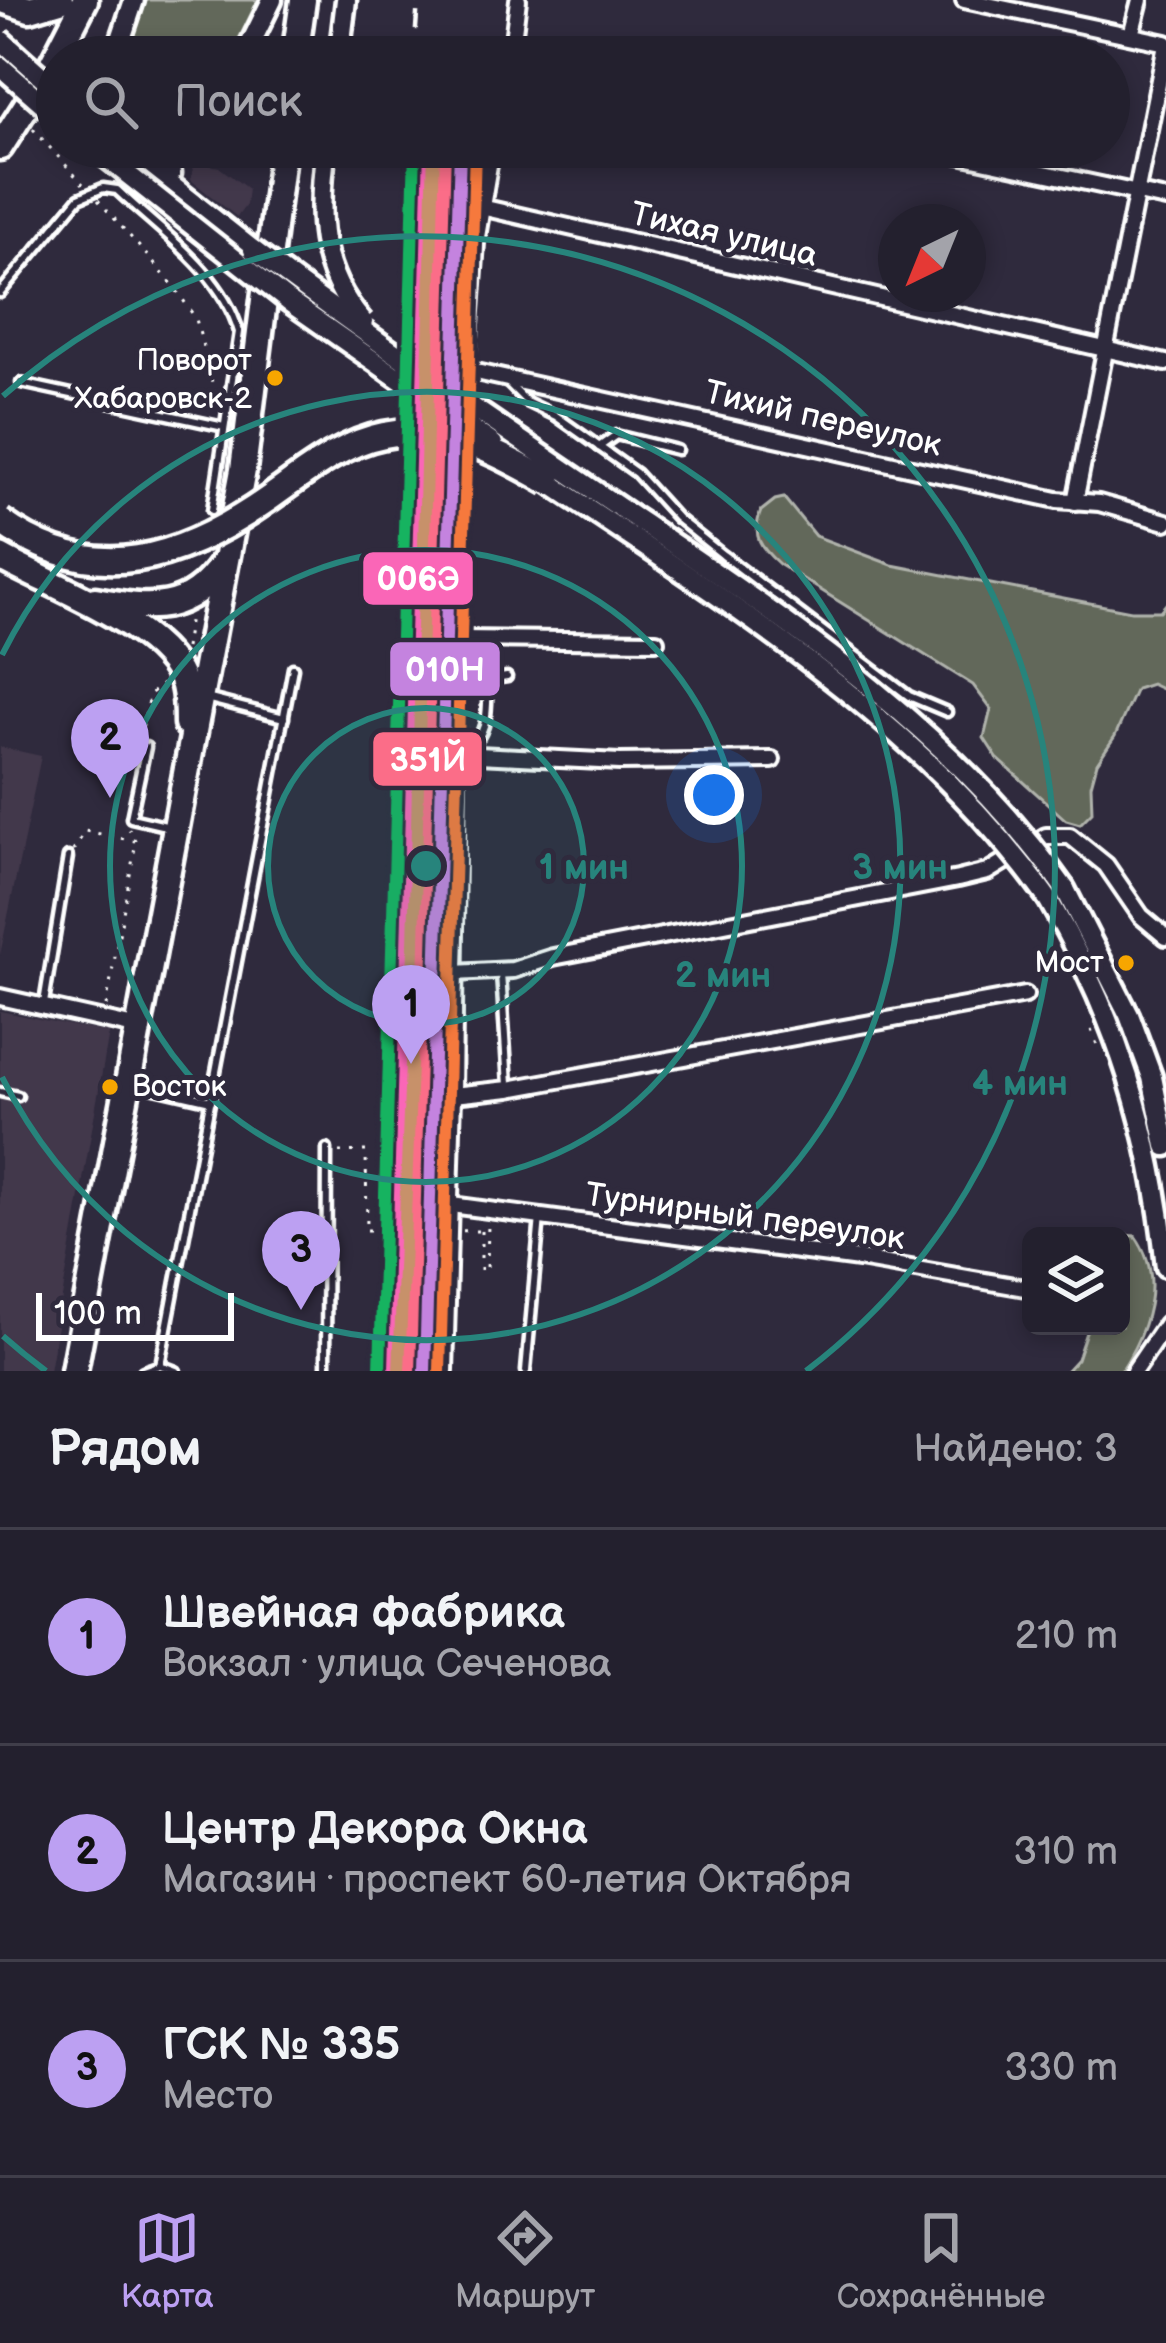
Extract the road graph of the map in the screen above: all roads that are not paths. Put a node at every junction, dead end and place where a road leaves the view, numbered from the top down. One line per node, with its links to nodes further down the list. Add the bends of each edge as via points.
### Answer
1 (3, 0): 2 (highway, via 30,9)
2 (60, 0)
3 (86, 0): 12 (highway)
4 (134, 0): 13 (main road)
5 (272, 0): 14 (main road)
6 (304, 0): 15 (highway)
7 (346, 0): 16 (main road)
8 (518, 0): 17 (street)
9 (964, 0): 11 (street)
10 (1140, 0): 11 (street)
11 (1131, 35): 19 (street)
12 (70, 36)
13 (122, 36)
14 (255, 36)
15 (298, 36)
16 (342, 36)
17 (514, 36)
18 (0, 39): 20 (main road, bridge)
19 (1166, 43): 34 (street)
20 (36, 58)
21 (0, 66): 22 (main road, bridge)
22 (36, 98)
23 (36, 102): 24 (highway)
24 (24, 121): 25 (highway); 26 (highway)
25 (0, 146)
26 (0, 161)
27 (119, 168): 50 (main road, bridge, via 288,301)
28 (150, 168): 37 (main road)
29 (168, 168): 37 (main road)
30 (279, 168): 39 (highway)
31 (324, 168): 43 (main road, bridge, via 320,226 335,285 365,325)
32 (488, 168): 36 (street)
33 (1022, 168): 34 (street)
34 (1137, 192): 35 (street); 40 (street)
35 (1166, 200)
36 (481, 207): 40 (street, Тихая улица); 42 (street)
37 (253, 250): 43 (main road, bridge)
38 (0, 293): 39 (lane, via 70,208 90,192 117,190)
39 (250, 329): 46 (lane); 47 (highway)
40 (1105, 351): 41 (street, Тихая улица); 51 (street)
41 (1166, 363)
42 (467, 370): 44 (street, Тихий переулок); 58 (street, via 458,476)
43 (421, 372): 71 (main road, bridge, via 845,666 981,785)
44 (509, 380): 48 (lane, via 515,393); 51 (street, Тихий переулок)
45 (21, 383): 47 (lane)
46 (227, 406): 47 (lane); 47 (lane)
47 (236, 428): 52 (lane); 55 (highway)
48 (599, 447): 49 (lane, via 616,435); 63 (lane, via 780,600 909,696)
49 (677, 450)
50 (549, 482): 53 (highway, bridge, via 470,442 411,433 337,454 235,523 169,554 132,561 58,553); 71 (main road, bridge, via 890,728)
51 (1076, 502): 54 (street, Тихий переулок)
52 (212, 510)
53 (0, 521)
54 (1166, 522)
55 (227, 547): 57 (highway, via 208,585 179,603); 62 (highway)
56 (0, 557): 57 (highway)
57 (75, 596): 68 (highway, via 148,639 172,663 187,710)
58 (460, 639): 59 (street); 66 (street)
59 (656, 641)
60 (293, 668): 64 (lane)
61 (507, 677): 66 (lane, via 488,680 485,726 476,741)
62 (200, 697): 64 (lane); 68 (highway)
63 (947, 712)
64 (284, 718): 84 (lane)
65 (146, 747): 69 (lane, via 131,818)
66 (459, 747): 67 (street, via 620,761); 74 (street)
67 (772, 760)
68 (186, 774): 69 (highway)
69 (174, 827): 78 (highway)
70 (68, 857): 77 (lane)
71 (1056, 894): 85 (main road, via 1090,933 1129,1015 1152,1077)
72 (1166, 937): 73 (street, via 1100,859 1057,834 975,875)
73 (501, 972): 74 (street); 80 (lane)
74 (454, 973): 82 (street)
75 (1025, 995): 80 (street)
76 (0, 997): 77 (street)
77 (44, 1006): 78 (street)
78 (139, 1028): 79 (highway)
79 (129, 1082): 84 (lane); 93 (highway)
80 (509, 1089): 82 (street)
81 (0, 1092): 83 (lane)
82 (454, 1095): 87 (street)
83 (18, 1096)
84 (211, 1101): 92 (lane)
85 (1158, 1137): 89 (main road)
86 (327, 1150): 96 (lane)
87 (451, 1205): 88 (street, Турнирный переулок); 97 (street)
88 (540, 1214): 90 (street, Турнирный переулок); 98 (lane)
89 (1166, 1267)
90 (1022, 1287)
91 (1166, 1324): 99 (street)
92 (160, 1365): 94 (lane); 95 (lane)
93 (75, 1371)
94 (143, 1371)
95 (176, 1371)
96 (326, 1371)
97 (446, 1371)
98 (526, 1371)
99 (1134, 1371)

